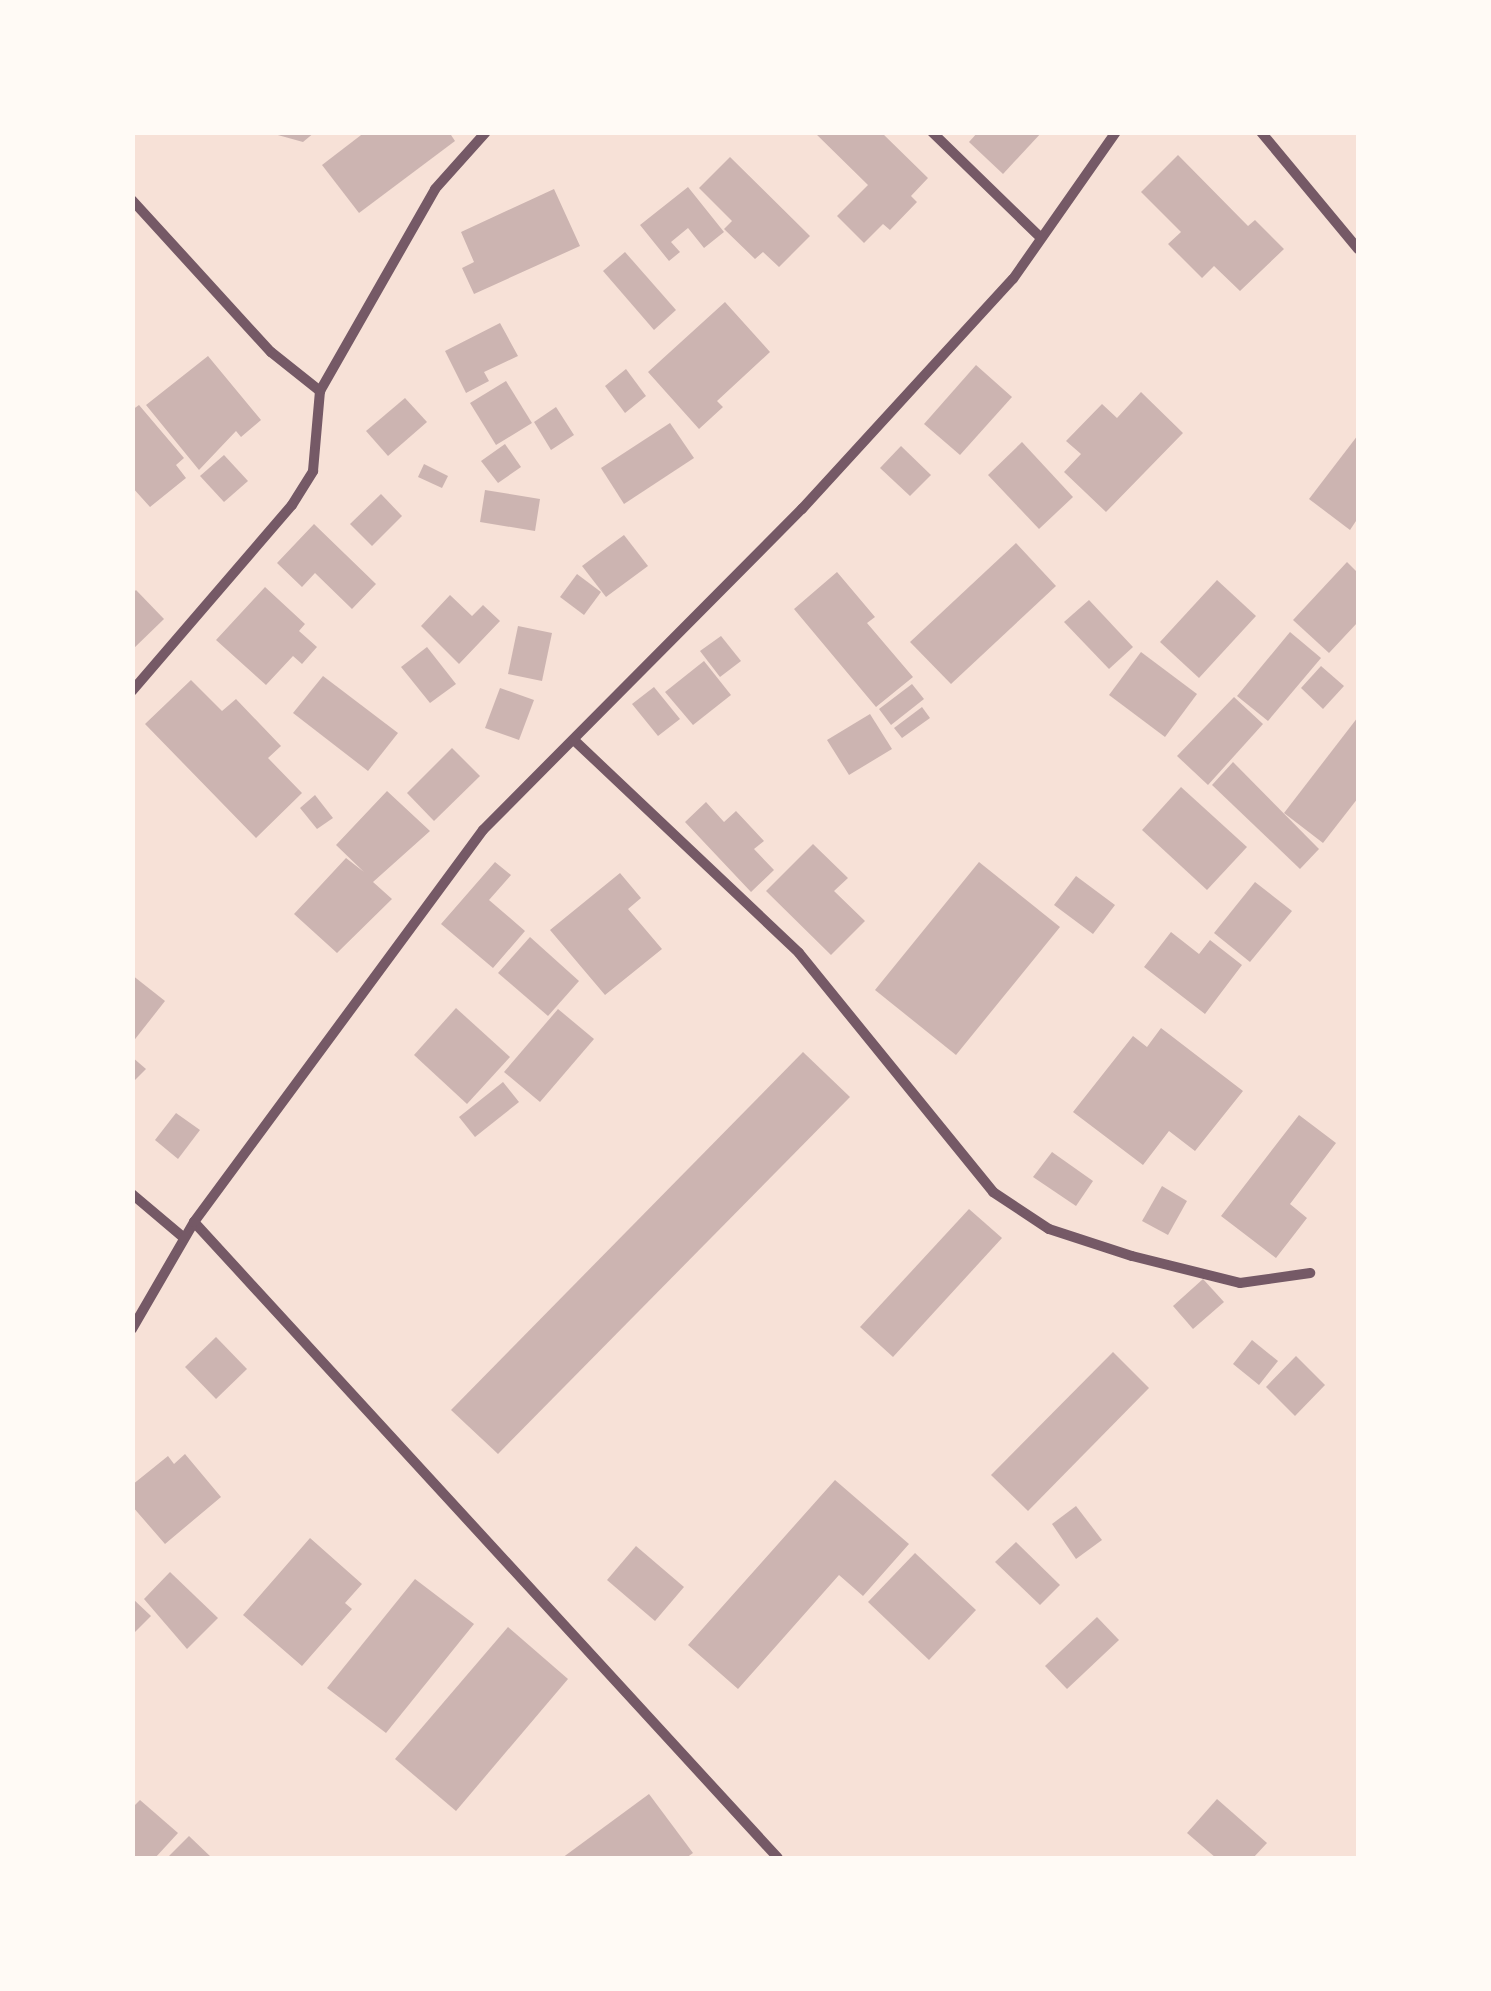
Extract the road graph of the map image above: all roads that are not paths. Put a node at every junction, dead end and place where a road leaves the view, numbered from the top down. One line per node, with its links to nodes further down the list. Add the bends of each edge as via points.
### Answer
1 (486, 132): 8 (street, via 434,189)
2 (932, 132): 6 (street)
3 (1116, 132): 6 (street)
4 (1261, 132): 7 (street)
5 (132, 200): 8 (street, via 271,352)
6 (1038, 234): 10 (street, via 1013,279 882,423)
7 (1358, 249)
8 (320, 391): 9 (street, via 313,470 292,505)
9 (132, 691)
10 (575, 741): 12 (street, via 483,830); 14 (street, via 798,953 994,1192 1049,1229 1132,1256 1240,1283)
11 (132, 1194): 13 (street)
12 (194, 1222): 13 (street); 16 (street)
13 (184, 1238): 15 (street)
14 (1310, 1273)
15 (132, 1329)
16 (778, 1858)

